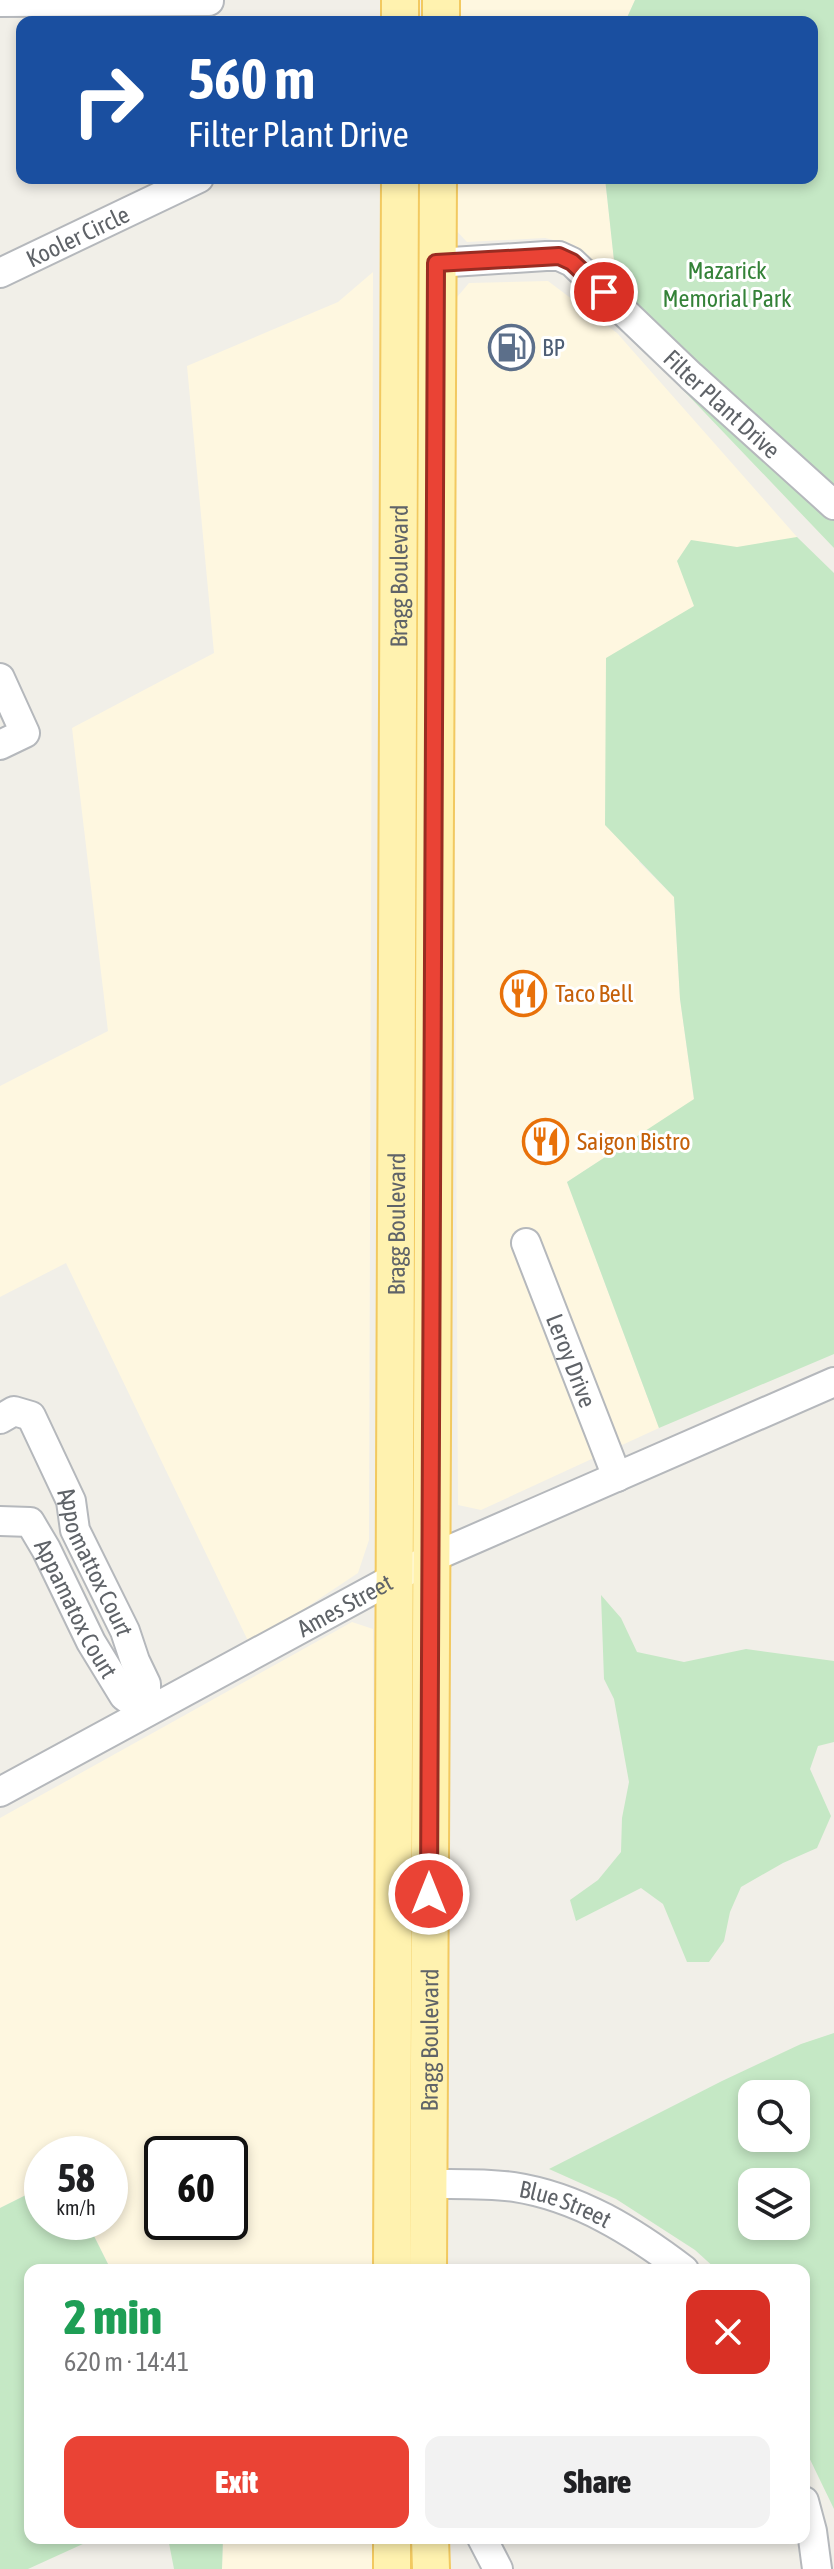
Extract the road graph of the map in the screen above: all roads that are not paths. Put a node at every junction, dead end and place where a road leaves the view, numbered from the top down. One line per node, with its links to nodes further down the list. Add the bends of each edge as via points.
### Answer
1 (209, 0): 2 (street)
2 (0, 2)
3 (186, 184): 8 (street, Kooler Circle)
4 (400, 184): 6 (main road, Bragg Boulevard)
5 (438, 184): 7 (main road, Bragg Boulevard)
6 (399, 249): 9 (main road, via 419,290 420,471); 19 (main road, Bragg Boulevard)
7 (436, 263): 9 (main road, Bragg Boulevard); 10 (street, Filter Plant Drive, via 546,256 572,262)
8 (0, 273)
9 (435, 497): 18 (main road, Bragg Boulevard)
10 (834, 505)
11 (0, 678): 12 (street)
12 (12, 739)
13 (526, 1243): 16 (street, Leroy Drive)
14 (834, 1382): 16 (street, Ames Street)
15 (0, 1419): 20 (street, Appomattox Court, via 14,1411 31,1416 71,1501 75,1530 146,1684)
16 (617, 1477): 18 (street, Ames Street)
17 (0, 1521): 20 (street, Appamatox Court, via 30,1522 91,1642 124,1696)
18 (431, 1558): 19 (street, Ames Street); 22 (main road, Bragg Boulevard)
19 (395, 1576): 20 (street, Ames Street); 23 (main road, Bragg Boulevard)
20 (146, 1712): 21 (street, Ames Street)
21 (0, 1792)
22 (428, 2184): 24 (main road, Bragg Boulevard); 25 (street, Blue Street, via 516,2187 570,2201)
23 (392, 2264)
24 (428, 2264)
25 (675, 2264)
26 (810, 2519): 30 (street)
27 (392, 2544): 31 (main road)
28 (430, 2544): 32 (main road)
29 (485, 2544): 33 (street)
30 (823, 2558)
31 (392, 2569)
32 (431, 2569)
33 (498, 2569)

